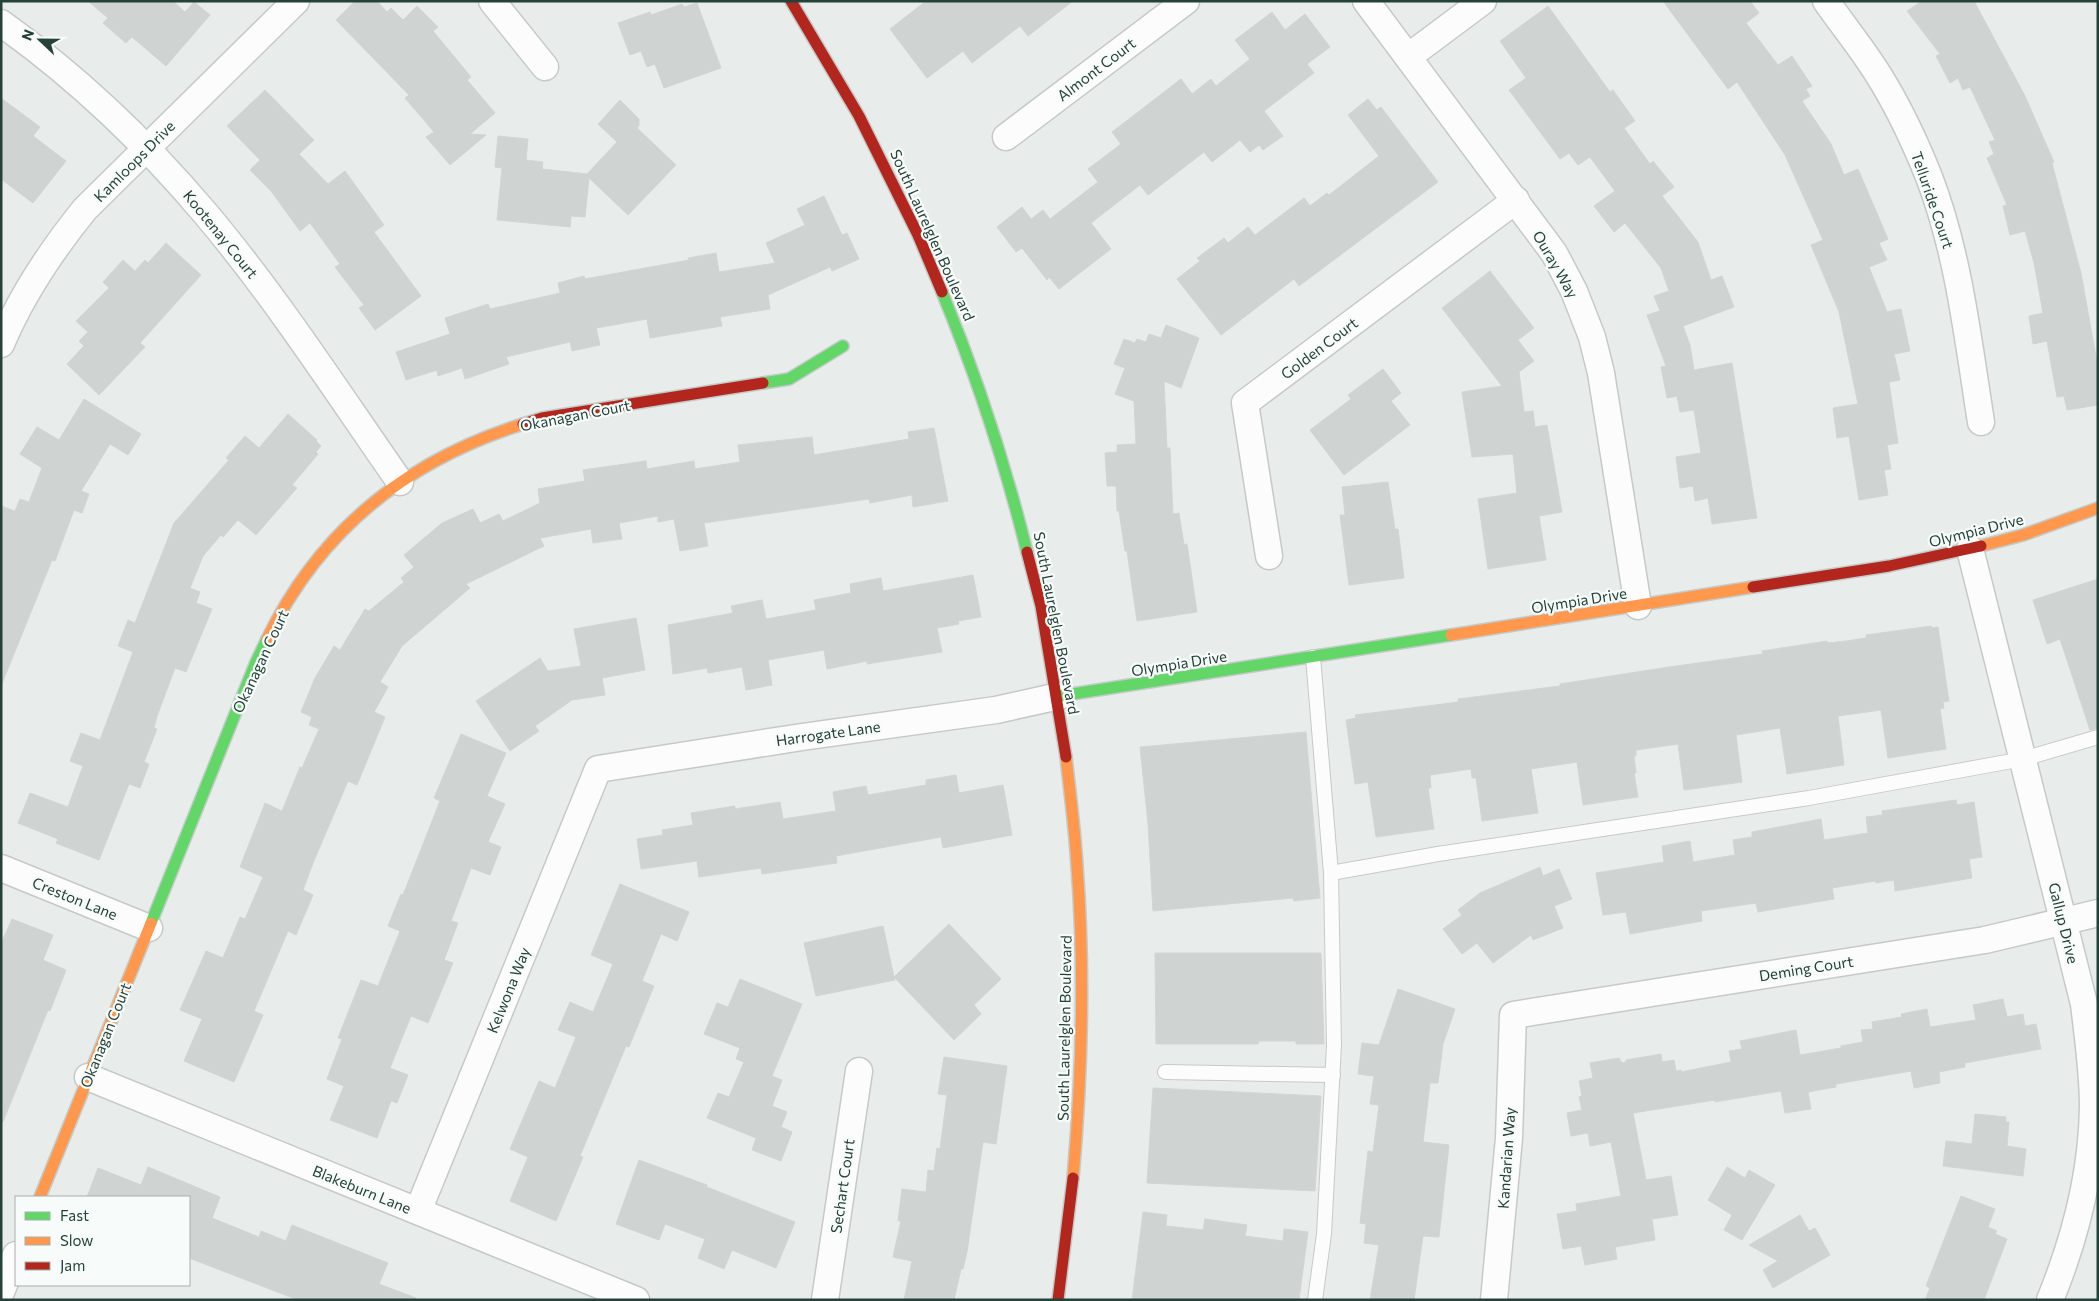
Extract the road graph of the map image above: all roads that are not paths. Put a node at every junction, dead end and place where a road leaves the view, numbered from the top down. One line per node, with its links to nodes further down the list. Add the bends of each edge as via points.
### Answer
1 (296, 1): 12 (street, Kamloops Drive)
2 (492, 1): 10 (street)
3 (791, 1): 23 (street, South Laurelglen Boulevard, via 874,141 952,309 1012,485 1035,575)
4 (1186, 1): 11 (street, Almont Court)
5 (1366, 1): 9 (street, Ouray Way)
6 (1483, 1): 9 (street)
7 (1826, 1): 16 (street, Telluride Court, via 1874,69 1902,118 1929,178 1949,241 1963,305)
8 (1, 23): 12 (street, Kootenay Court, via 87,91)
9 (1408, 57): 13 (street, Ouray Way)
10 (545, 67)
11 (1006, 137)
12 (146, 148): 14 (street, Kamloops Drive, via 85,209 56,245 30,284); 17 (street, Kootenay Court, via 205,213 256,277)
13 (1516, 200): 20 (street, Golden Court, via 1245,403); 21 (street, Ouray Way, via 1554,253 1574,291 1592,337 1601,373)
14 (1, 344)
15 (843, 346): 17 (street, Okanagan Court, via 788,379 542,418 488,435 442,456)
16 (1981, 422)
17 (400, 482): 31 (street, Okanagan Court, via 367,507 332,542 305,575 275,623 256,662)
18 (2098, 508): 19 (street, Olympia Drive)
19 (1970, 549): 21 (street, Olympia Drive, via 1888,566); 25 (street, Gallup Drive)
20 (1269, 556)
21 (1638, 606): 22 (street, Olympia Drive)
22 (1313, 657): 23 (street, Olympia Drive); 28 (lane)
23 (1059, 696): 26 (street, Harrogate Lane, via 996,710); 43 (street, South Laurelglen Boulevard, via 1080,900 1082,1002 1071,1205)
24 (2098, 736): 25 (lane)
25 (2023, 759): 28 (lane, via 1810,798); 30 (street, Gallup Drive)
26 (598, 769): 38 (street, Kelwona Way)
27 (1, 868): 31 (street, Creston Lane)
28 (1331, 873): 35 (lane)
29 (2098, 913): 30 (street, Deming Court)
30 (2064, 922): 32 (street, Deming Court, via 1985,940); 46 (street, Gallup Drive, via 2084,1004 2091,1055 2092,1108 2089,1160 2080,1211)
31 (149, 928): 36 (street, Okanagan Court)
32 (1513, 1015): 45 (street, Kandarian Way, via 1509,1138)
33 (859, 1071): 42 (street, Sechart Court)
34 (1165, 1072): 35 (lane)
35 (1333, 1075): 44 (lane, via 1324,1234)
36 (88, 1077): 37 (street, Okanagan Court); 38 (street, Blakeburn Lane)
37 (40, 1196)
38 (418, 1211): 41 (street, Blakeburn Lane)
39 (15, 1257): 40 (street)
40 (1, 1292)
41 (636, 1300)
42 (825, 1300)
43 (1058, 1300)
44 (1316, 1300)
45 (1494, 1300)
46 (2050, 1300)

